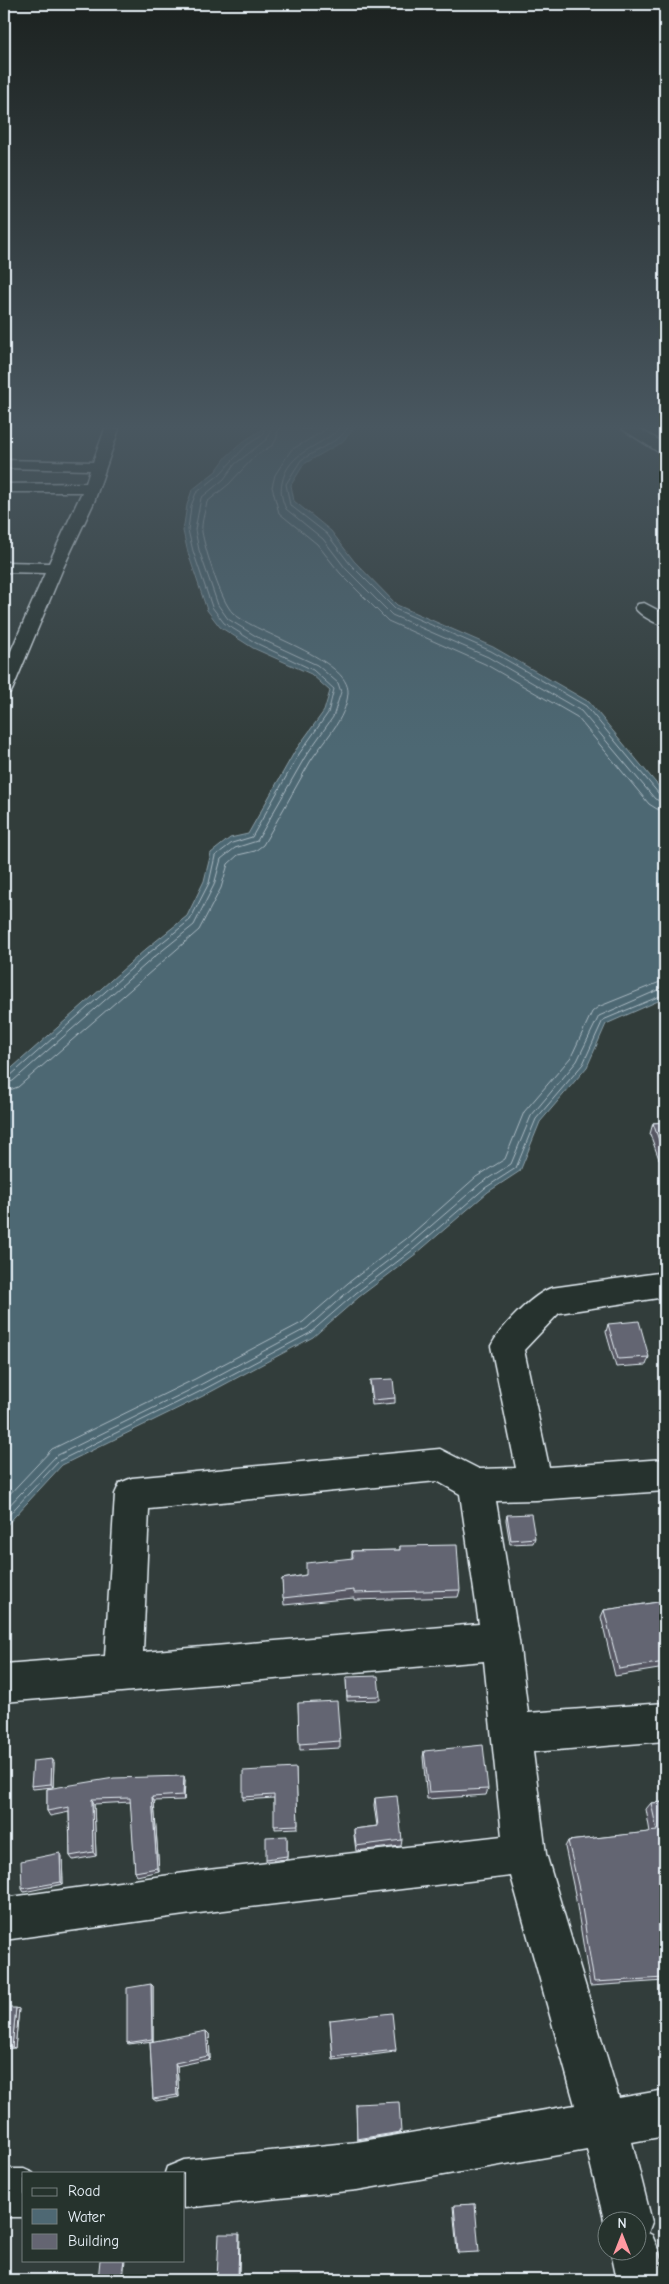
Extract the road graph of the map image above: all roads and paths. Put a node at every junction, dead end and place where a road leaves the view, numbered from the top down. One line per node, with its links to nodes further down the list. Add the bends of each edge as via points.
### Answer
1 (69, 536): 3 (street)
2 (4, 567): 3 (street)
3 (55, 568): 6 (street)
4 (644, 608): 5 (street)
5 (665, 621)
6 (8, 666): 7 (street)
7 (4, 688)
8 (665, 1285): 10 (street, via 551,1301 507,1346)
9 (665, 1475): 10 (street)
10 (536, 1484): 11 (street)
11 (476, 1485): 12 (street); 13 (street, via 440,1466 132,1494)
12 (500, 1641): 13 (street); 16 (street)
13 (123, 1674): 14 (street)
14 (4, 1683)
15 (665, 1722): 16 (street)
16 (510, 1734): 17 (street)
17 (525, 1854): 18 (street, via 198,1892); 20 (street)
18 (4, 1919)
19 (665, 2113): 20 (street)
20 (604, 2125): 21 (street, via 357,2166); 24 (street)
21 (185, 2184)
22 (4, 2193): 23 (street)
23 (22, 2193)
24 (626, 2212)
25 (638, 2262): 26 (street)
26 (642, 2280)

